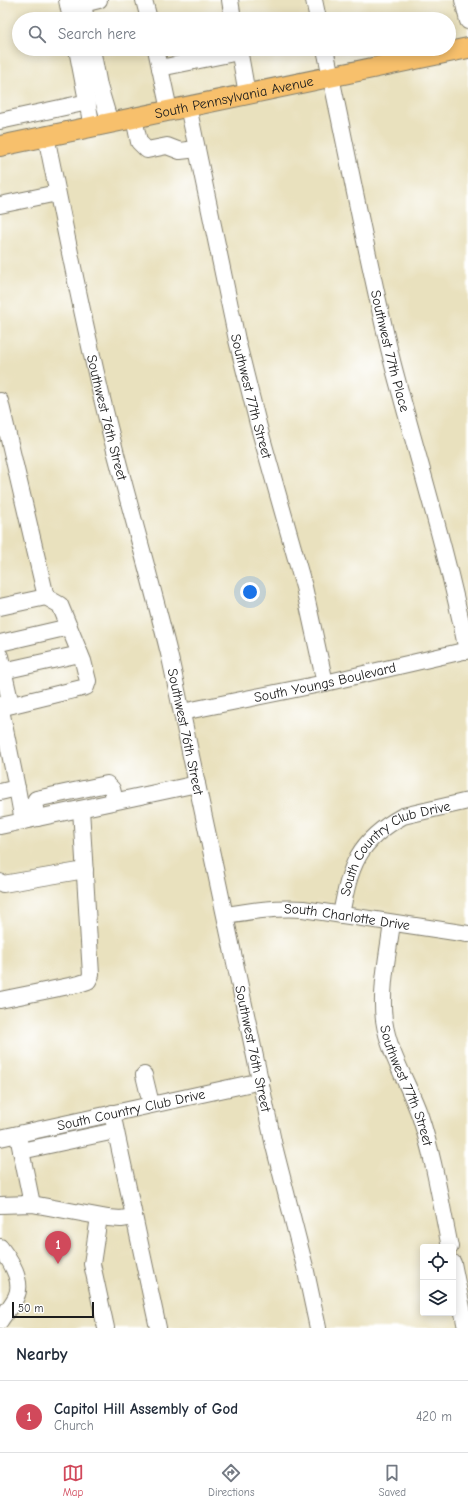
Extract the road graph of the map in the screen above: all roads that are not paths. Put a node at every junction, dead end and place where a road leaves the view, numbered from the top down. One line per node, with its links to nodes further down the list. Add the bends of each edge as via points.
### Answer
1 (67, 0): 7 (street)
2 (99, 0): 6 (street)
3 (230, 0): 8 (street)
4 (314, 0): 9 (street)
5 (463, 0): 10 (street)
6 (84, 8)
7 (70, 12)
8 (232, 12)
9 (317, 12)
10 (468, 21)
11 (468, 48): 12 (main road, South Pennsylvania Avenue)
12 (456, 51)
13 (78, 56): 23 (street)
14 (93, 56): 27 (street, via 99,86)
15 (157, 56): 20 (street, Southwest 77th Street)
16 (216, 56): 20 (street)
17 (240, 56): 22 (street)
18 (326, 56): 21 (street, Southwest 77th Place)
19 (430, 56): 21 (main road, South Pennsylvania Avenue)
20 (160, 68): 24 (street, Southwest 77th Street)
21 (331, 77): 22 (main road, South Pennsylvania Avenue); 38 (street, Southwest 77th Place, via 386,336 447,559)
22 (247, 94): 24 (main road, South Pennsylvania Avenue)
23 (88, 102): 26 (street); 27 (street)
24 (178, 108): 25 (main road, South Pennsylvania Avenue); 30 (street, Southwest 77th Street)
25 (134, 118): 27 (main road, South Pennsylvania Avenue); 30 (street, via 139,142 147,150 167,146 180,151)
26 (0, 121)
27 (101, 125): 28 (main road, South Pennsylvania Avenue)
28 (46, 136): 29 (main road, South Pennsylvania Avenue); 31 (street, Southwest 76th Street)
29 (0, 146)
30 (197, 149): 41 (street, Southwest 77th Street, via 239,348 304,588)
31 (57, 193): 32 (street); 43 (street, Southwest 76th Street, via 99,387 157,604)
32 (0, 205)
33 (0, 401): 34 (street)
34 (46, 597): 35 (street); 36 (street, via 60,606)
35 (0, 607)
36 (69, 628): 37 (street); 39 (street)
37 (0, 643)
38 (468, 651): 41 (street, South Youngs Boulevard)
39 (80, 654): 40 (street); 42 (street, via 88,681 86,687)
40 (2, 664): 42 (street)
41 (325, 683): 43 (street, South Youngs Boulevard)
42 (4, 706): 45 (street)
43 (182, 712): 44 (street, Southwest 76th Street)
44 (197, 784): 48 (street); 54 (street, Southwest 76th Street)
45 (17, 788): 46 (street); 50 (street)
46 (0, 792)
47 (468, 801): 55 (street, South Country Club Drive, via 403,816 374,836 355,861)
48 (115, 802): 49 (street); 50 (street, via 112,789 107,784 36,799)
49 (81, 809): 50 (street); 52 (street)
50 (30, 819): 51 (street)
51 (0, 826)
52 (85, 870): 53 (street, via 3,884); 58 (street, via 91,975 88,981)
53 (0, 882)
54 (226, 915): 55 (street, South Charlotte Drive, via 293,908); 60 (street, Southwest 76th Street)
55 (342, 915): 56 (street, South Charlotte Drive)
56 (392, 923): 57 (street, South Charlotte Drive); 71 (street, Southwest 77th Street, via 383,994 386,1032 420,1116)
57 (468, 934)
58 (0, 1000)
59 (144, 1075): 61 (street)
60 (261, 1081): 61 (street, South Country Club Drive); 77 (street, Southwest 76th Street)
61 (151, 1104): 62 (street, South Country Club Drive)
62 (112, 1113): 63 (street); 64 (street, South Country Club Drive)
63 (115, 1131): 66 (street); 70 (street)
64 (18, 1134): 65 (street, South Country Club Drive); 66 (street)
65 (0, 1138)
66 (21, 1151): 67 (street)
67 (32, 1204): 68 (street); 69 (street)
68 (0, 1205)
69 (98, 1217): 70 (street); 75 (street, via 92,1264)
70 (134, 1217): 76 (street)
71 (449, 1244)
72 (0, 1247): 74 (street, via 10,1259 18,1288 16,1296)
73 (456, 1279): 78 (street)
74 (0, 1321)
75 (104, 1327)
76 (158, 1328)
77 (318, 1328)
78 (466, 1328)

